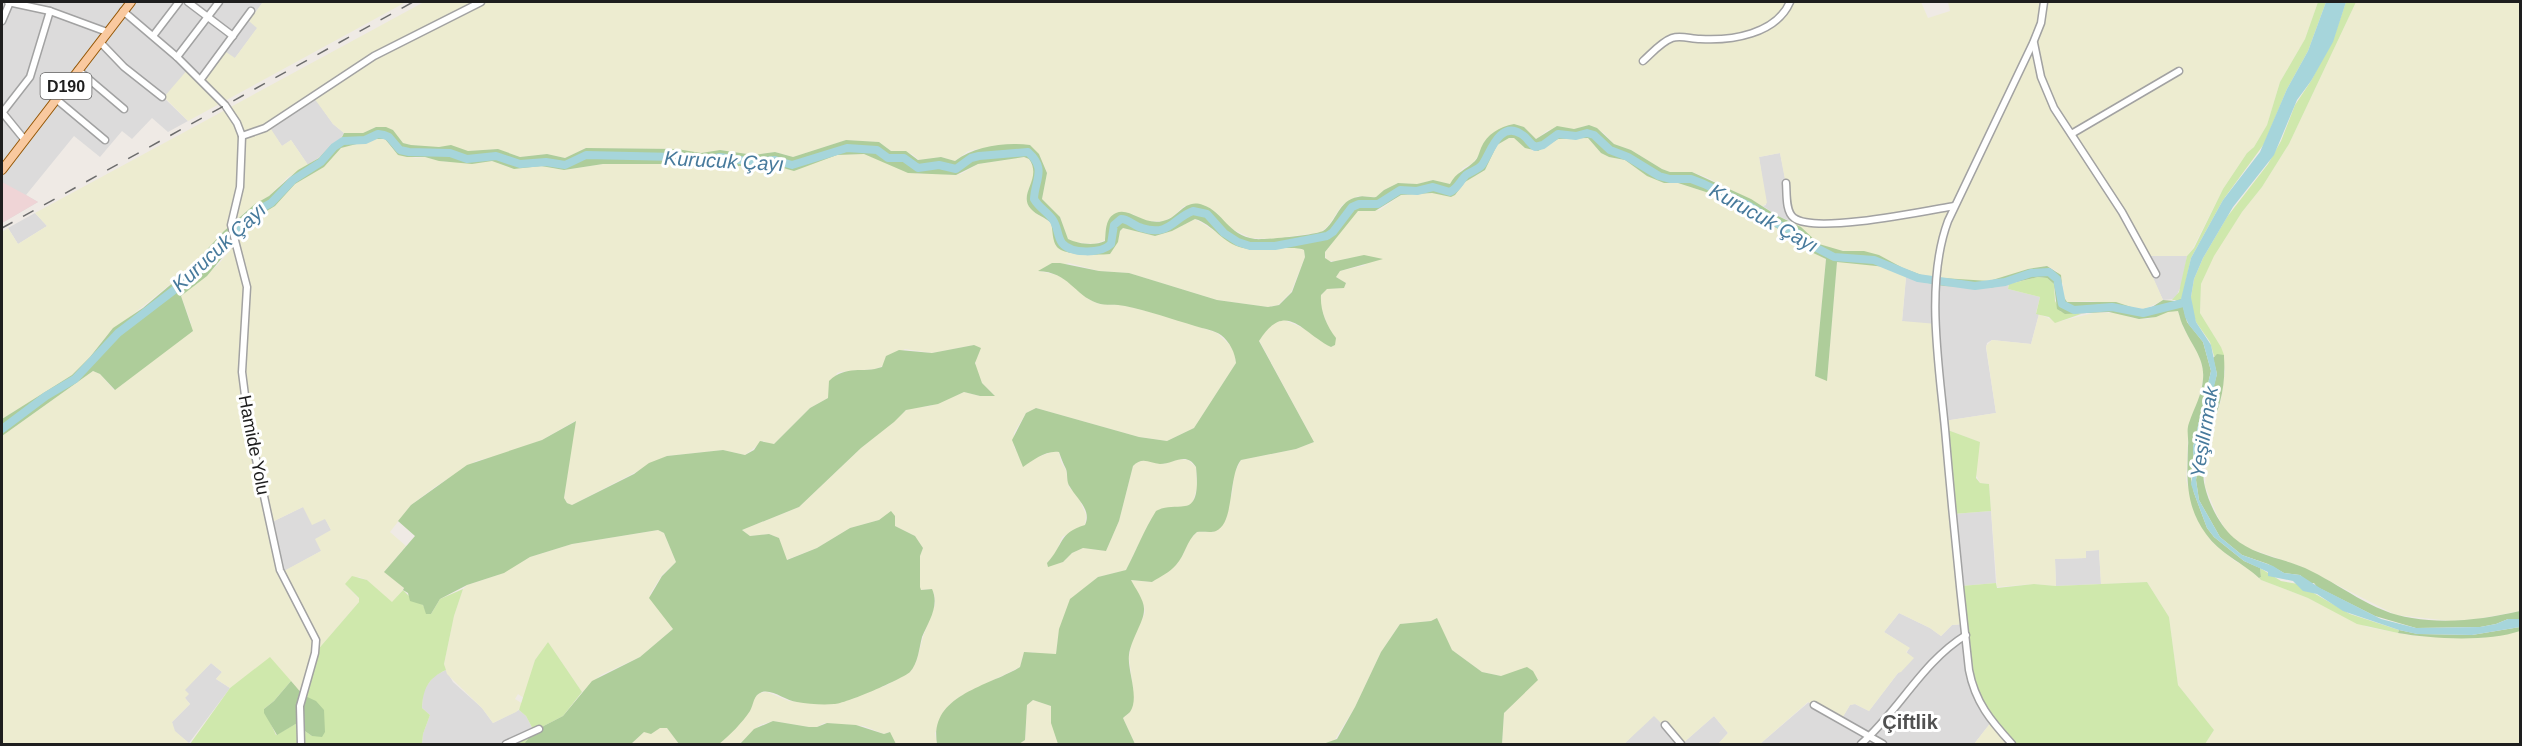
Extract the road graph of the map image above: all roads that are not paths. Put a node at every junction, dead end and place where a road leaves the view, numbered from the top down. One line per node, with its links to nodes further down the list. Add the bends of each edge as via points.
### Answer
1 (9, 2): 9 (street); 12 (street)
2 (179, 2): 14 (street)
3 (188, 2): 11 (street)
4 (219, 2): 11 (street)
5 (481, 2): 28 (street, via 374,56 266,128)
6 (1790, 2): 19 (street, via 1781,15 1756,32 1707,39 1673,38)
7 (2044, 2): 17 (street)
8 (125, 5): 13 (main road, D190); 14 (street)
9 (50, 11): 13 (street); 26 (street, via 30,77)
10 (251, 11): 15 (street)
11 (207, 16): 15 (street); 18 (street)
12 (2, 21)
13 (107, 32): 16 (main road, D190)
14 (153, 36): 18 (street)
15 (233, 36): 22 (street)
16 (100, 42): 20 (main road, D190); 23 (street)
17 (2033, 43): 27 (street, via 2049,98); 33 (street)
18 (177, 57): 22 (street)
19 (1643, 61)
20 (78, 70): 24 (main road, D190); 25 (street)
21 (2179, 71): 27 (street)
22 (201, 79): 28 (street, via 226,107)
23 (162, 97)
24 (56, 99): 29 (main road, D190); 30 (street)
25 (124, 109)
26 (2, 113): 29 (street)
27 (2073, 134): 34 (street)
28 (242, 136): 40 (street, Hamide Yolu, via 240,187 232,230 247,287 242,372 249,428 280,570 316,640 300,706)
29 (24, 140): 31 (main road, D190)
30 (105, 140)
31 (2, 170)
32 (1786, 183): 33 (street, via 1790,214 1803,221 1854,222)
33 (1954, 206): 35 (street, via 1941,243 1936,289 1938,349)
34 (2156, 274)
35 (1966, 635): 39 (street, via 1925,671); 45 (street, via 1977,699)
36 (1814, 705): 39 (street)
37 (1665, 725): 42 (street)
38 (539, 729): 41 (street)
39 (1870, 736): 43 (street); 44 (street)
40 (301, 744)
41 (506, 744)
42 (1681, 744)
43 (1861, 744)
44 (1883, 744)
45 (2012, 744)

